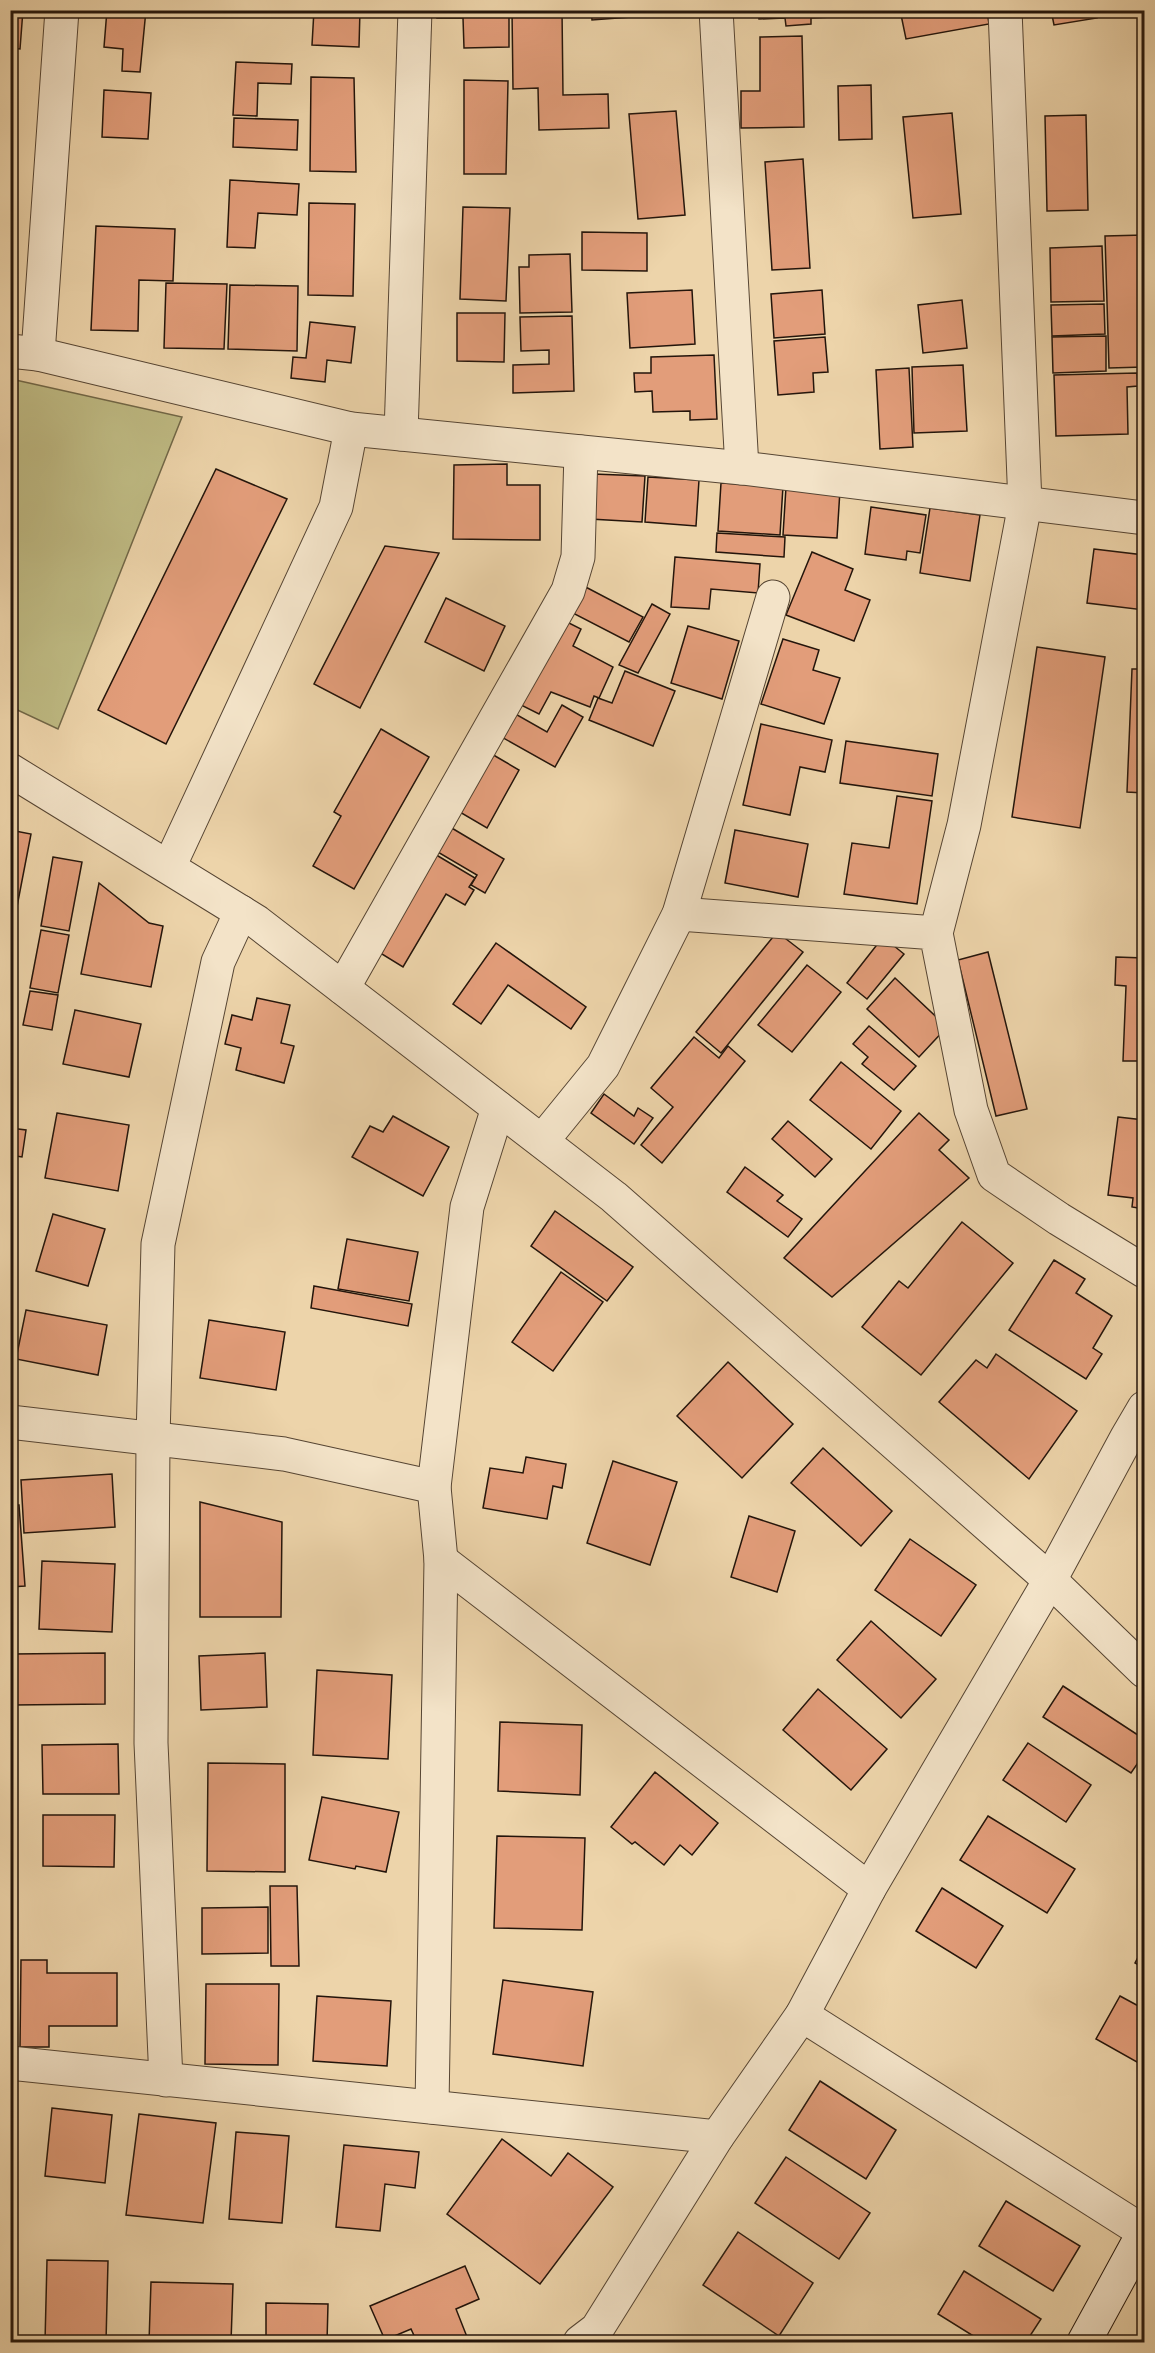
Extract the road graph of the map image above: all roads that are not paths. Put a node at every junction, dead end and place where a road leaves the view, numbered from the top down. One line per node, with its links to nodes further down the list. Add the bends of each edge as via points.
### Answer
1 (62, 10): 5 (street)
2 (415, 10): 7 (street)
3 (716, 10): 9 (street)
4 (1005, 10): 10 (street)
5 (24, 353): 6 (street)
6 (351, 429): 7 (street); 14 (street, via 336,507)
7 (401, 434): 8 (street)
8 (581, 452): 9 (street); 18 (street, via 578,557 568,591)
9 (742, 468): 10 (street)
10 (1025, 504): 11 (street); 17 (street, via 963,825)
11 (1144, 518)
12 (773, 597): 16 (street)
13 (10, 770): 14 (street)
14 (169, 867): 15 (street)
15 (241, 912): 18 (street); 24 (street, via 218,962 158,1244)
16 (679, 914): 17 (street); 20 (street, via 603,1066)
17 (936, 933): 21 (street, via 971,1110 994,1174)
18 (343, 988): 19 (street)
19 (498, 1108): 20 (street); 25 (street, via 467,1207)
20 (542, 1141): 27 (street, via 614,1197)
21 (1144, 1271)
22 (1144, 1408): 27 (street)
23 (10, 1422): 24 (street)
24 (153, 1439): 25 (street, via 284,1454); 32 (street, via 151,1743)
25 (434, 1487): 26 (street)
26 (441, 1560): 29 (street); 33 (street)
27 (1050, 1580): 28 (street); 29 (street)
28 (1144, 1671)
29 (869, 1889): 30 (street)
30 (801, 2015): 34 (street); 35 (street)
31 (10, 2063): 32 (street)
32 (166, 2080): 33 (street)
33 (432, 2107): 34 (street)
34 (717, 2138): 36 (street, via 597,2329)
35 (1144, 2232): 37 (street)
36 (580, 2343)
37 (1084, 2343)

